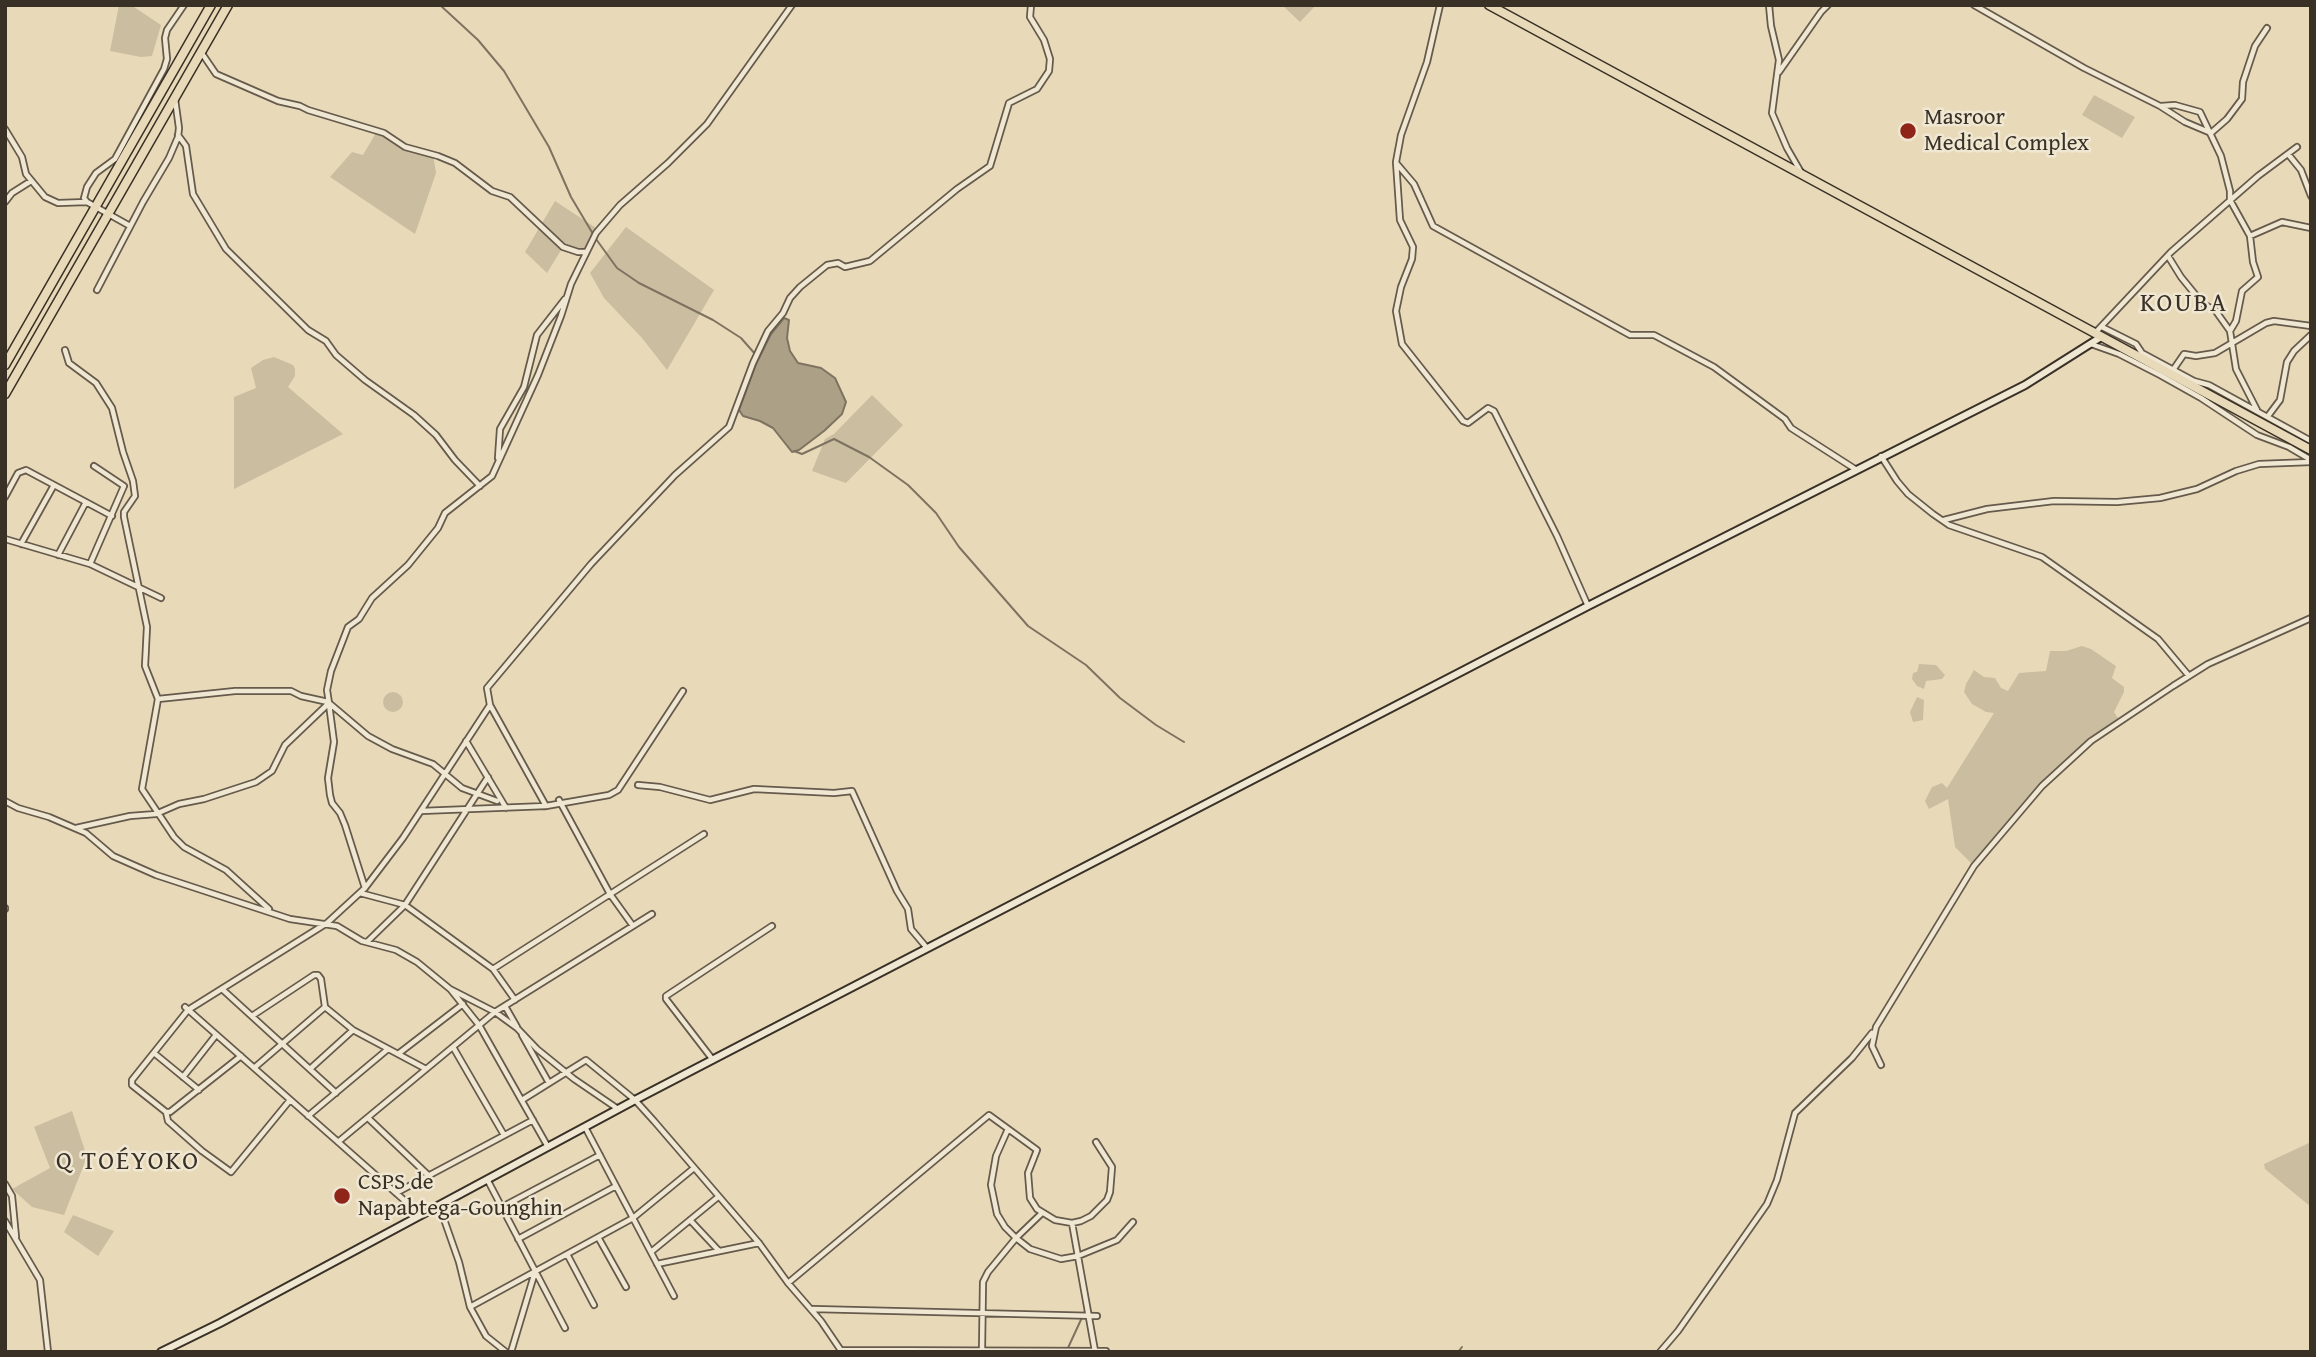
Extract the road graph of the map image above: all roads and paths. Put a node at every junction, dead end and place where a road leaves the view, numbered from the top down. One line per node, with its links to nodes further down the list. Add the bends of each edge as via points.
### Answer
1 (184, 5): 27 (street, via 167,30 164,69 115,159 96,173 87,187 84,198)
2 (211, 5): 27 (highway)
3 (228, 5): 12 (highway)
4 (792, 5): 32 (street, via 707,124 620,205)
5 (1031, 5): 74 (street, via 1030,17 1044,40 1049,71 1037,89 1009,103 990,166 870,261 845,267 827,265 800,287 768,331 729,427 675,475 581,575 487,688)
6 (1440, 5): 21 (street)
7 (1489, 5): 22 (highway)
8 (1769, 5): 13 (street)
9 (1828, 5): 13 (street)
10 (1974, 5): 15 (street)
11 (2267, 28): 17 (street, via 2255,47 2242,99)
12 (201, 52): 14 (highway); 32 (street, via 216,74 278,101 384,132 405,147 455,163 492,191 510,197 563,247)
13 (1778, 73): 22 (street, via 1772,113)
14 (175, 98): 18 (street); 28 (highway)
15 (2160, 106): 17 (street); 17 (street, via 2200,112)
16 (5, 128): 23 (street)
17 (2211, 133): 25 (street)
18 (178, 135): 29 (street); 57 (street, via 186,146 192,194 226,248 308,330 436,435)
19 (2297, 148): 20 (street)
20 (2288, 154): 24 (street, via 2301,170); 25 (street)
21 (1396, 162): 55 (street, via 1414,184 1433,226 1630,335 1651,334 1714,367 1791,428); 68 (street, via 1400,220 1413,247 1396,311 1403,347 1463,421 1468,423 1488,408 1494,411)
22 (1804, 177): 39 (highway)
23 (31, 181): 26 (street); 27 (street, via 45,197 58,203)
24 (2311, 196)
25 (2230, 200): 31 (street); 33 (street)
26 (5, 202)
27 (91, 205): 28 (street); 44 (highway)
28 (109, 215): 29 (street); 46 (highway)
29 (130, 226): 34 (street)
30 (2311, 228): 31 (street, via 2283,222)
31 (2250, 236): 38 (street, via 2258,277 2242,291)
32 (587, 251): 35 (street)
33 (2168, 256): 37 (street); 38 (street)
34 (97, 290)
35 (565, 299): 53 (street, via 538,375); 53 (street, via 537,335 524,387 500,429)
36 (2311, 326): 42 (street, via 2274,321)
37 (2102, 327): 39 (street); 45 (street, via 2136,344)
38 (2230, 331): 42 (street)
39 (2098, 335): 41 (street); 45 (highway)
40 (2310, 337): 48 (street, via 2287,362 2280,400)
41 (2091, 344): 51 (street, via 2025,385); 52 (street, via 2160,375 2257,435)
42 (2232, 345): 45 (street, via 2215,354 2184,354); 47 (street, via 2236,369)
43 (65, 350): 66 (street, via 69,363 96,383 112,408 133,481 135,496 124,517)
44 (5, 366)
45 (2172, 372): 47 (street); 50 (highway)
46 (5, 394)
47 (2257, 410): 48 (street)
48 (2268, 416): 49 (street)
49 (2311, 441)
50 (2311, 450)
51 (1881, 456): 55 (street); 61 (street, via 1908,494)
52 (2311, 461): 61 (street, via 2259,464 2197,489 2160,498 2054,501 1987,509)
53 (498, 463): 57 (street)
54 (94, 466): 60 (street, via 124,486)
55 (1855, 469): 68 (street)
56 (54, 485): 58 (street, via 22,470); 59 (street); 63 (street)
57 (480, 486): 73 (street, via 445,513 408,565 348,627 331,671)
58 (5, 497)
59 (86, 502): 60 (street); 64 (street)
60 (112, 516): 65 (street)
61 (1943, 521): 70 (street, via 2042,557 2158,639)
62 (5, 539): 63 (street)
63 (22, 544): 64 (street)
64 (58, 555): 65 (street)
65 (90, 564): 66 (street)
66 (137, 587): 67 (street); 72 (street, via 147,628 145,666)
67 (161, 598)
68 (1588, 606): 100 (street)
69 (2311, 618): 70 (street)
70 (2189, 676): 112 (street, via 2091,740 2023,806 1974,866)
71 (684, 691): 82 (street, via 618,790 604,797)
72 (158, 699): 73 (street, via 291,691); 87 (street, via 142,789)
73 (329, 703): 76 (street, via 383,745 420,757); 87 (street, via 290,738 272,771 260,780); 90 (street, via 334,742 330,795)
74 (490, 705): 75 (street); 83 (street)
75 (466, 741): 76 (street); 77 (street)
76 (446, 773): 79 (street); 86 (street)
77 (488, 777): 79 (street); 84 (street)
78 (638, 785): 100 (street, via 710,800 754,789 852,791 908,909 911,929)
79 (477, 794): 81 (street); 85 (street)
80 (5, 801): 88 (street)
81 (497, 801)
82 (560, 802): 83 (street); 92 (street)
83 (546, 806): 84 (street)
84 (506, 808): 85 (street)
85 (467, 809): 86 (street); 93 (street)
86 (420, 811): 90 (street)
87 (159, 813): 88 (street); 94 (street, via 184,847 236,878)
88 (75, 828): 94 (street, via 96,839 113,856)
89 (704, 834): 92 (street)
90 (365, 888): 91 (street)
91 (359, 893): 93 (street); 96 (street)
92 (610, 894): 97 (street); 101 (street)
93 (405, 905): 99 (street); 101 (street)
94 (273, 912): 96 (street)
95 (652, 914): 97 (street)
96 (327, 923): 99 (street); 102 (street)
97 (633, 926): 104 (street)
98 (772, 926): 122 (street, via 666,996)
99 (367, 942): 103 (street, via 396,950)
100 (928, 948): 122 (street)
101 (493, 969): 104 (street)
102 (222, 989): 108 (street); 110 (street)
103 (450, 989): 105 (street); 109 (street)
104 (515, 1000): 106 (street)
105 (463, 1004): 111 (street); 120 (street)
106 (505, 1006): 109 (street); 113 (street)
107 (324, 1007): 110 (street, via 321,979 314,975); 114 (street); 116 (street)
108 (187, 1009): 115 (street); 119 (street)
109 (495, 1013): 111 (street); 113 (street)
110 (252, 1016): 116 (street)
111 (479, 1025): 117 (street); 133 (street)
112 (1876, 1027): 123 (street, via 1872,1046); 191 (street, via 1795,1114 1767,1204)
113 (518, 1029): 127 (street); 129 (street)
114 (353, 1030): 118 (street); 125 (street)
115 (216, 1035): 121 (street); 128 (street)
116 (282, 1044): 124 (street); 125 (street)
117 (453, 1047): 126 (street); 142 (street)
118 (389, 1049): 120 (street); 131 (street)
119 (154, 1053): 128 (street); 136 (street, via 132,1085)
120 (398, 1054): 126 (street)
121 (241, 1056): 124 (street); 130 (street)
122 (714, 1060): 134 (street)
123 (1881, 1065)
124 (254, 1068): 132 (street)
125 (310, 1069): 131 (street)
126 (426, 1069): 138 (street)
127 (566, 1072): 129 (street); 134 (street, via 586,1059); 135 (street)
128 (183, 1077): 130 (street)
129 (549, 1083): 133 (street)
130 (199, 1090): 136 (street)
131 (335, 1093): 137 (street)
132 (290, 1100): 136 (street, via 231,1172 168,1121); 137 (street)
133 (522, 1100): 139 (street)
134 (635, 1100): 135 (street); 147 (street)
135 (618, 1109): 140 (street)
136 (166, 1112)
137 (308, 1116): 143 (street)
138 (368, 1118): 143 (street); 148 (street)
139 (533, 1120): 142 (street); 145 (street)
140 (585, 1127): 145 (street); 146 (street)
141 (1008, 1129): 156 (street, via 1037,1150 1028,1186 1030,1198); 164 (street, via 996,1156 991,1185 997,1214); 174 (street, via 989,1115)
142 (504, 1135): 148 (street)
143 (338, 1142): 152 (street)
144 (1096, 1142): 162 (street, via 1112,1167 1110,1192 1101,1208)
145 (548, 1147): 149 (street)
146 (600, 1155): 151 (street); 155 (street)
147 (694, 1168): 153 (street); 158 (street)
148 (429, 1175): 152 (street)
149 (487, 1179): 154 (street); 155 (street)
150 (5, 1184): 165 (street, via 12,1196)
151 (616, 1186): 158 (street); 166 (street)
152 (396, 1193): 157 (street)
153 (718, 1197): 159 (street); 167 (street)
154 (439, 1205): 157 (street); 178 (street)
155 (502, 1207): 166 (street)
156 (1042, 1213): 162 (street); 164 (street)
157 (421, 1215): 189 (street)
158 (632, 1218): 163 (street); 169 (street)
159 (690, 1220): 168 (street); 169 (street)
160 (5, 1221): 165 (street)
161 (1133, 1222): 171 (street, via 1117,1240)
162 (1072, 1223): 171 (street)
163 (598, 1237): 170 (street); 175 (street)
164 (1016, 1238): 171 (street, via 1044,1254 1062,1259); 180 (street, via 983,1282)
165 (16, 1239): 188 (street, via 40,1280)
166 (518, 1239): 173 (street)
167 (759, 1243): 168 (street); 174 (street)
168 (719, 1251): 172 (street)
169 (651, 1252): 172 (street)
170 (567, 1254): 173 (street); 177 (street)
171 (1078, 1256): 181 (street)
172 (657, 1264): 176 (street)
173 (536, 1272): 178 (street); 183 (street); 190 (street)
174 (788, 1283): 179 (street)
175 (626, 1287)
176 (674, 1296)
177 (594, 1305)
178 (470, 1307): 190 (street, via 486,1336)
179 (812, 1309): 180 (street); 184 (street)
180 (982, 1313): 181 (street); 185 (street)
181 (1089, 1316): 182 (street); 186 (street)
182 (1097, 1316)
183 (565, 1328)
184 (841, 1351): 185 (street)
185 (982, 1351): 186 (street)
186 (1095, 1351): 187 (street)
187 (1106, 1351)
188 (48, 1352)
189 (160, 1352)
190 (509, 1352)
191 (1660, 1352)

